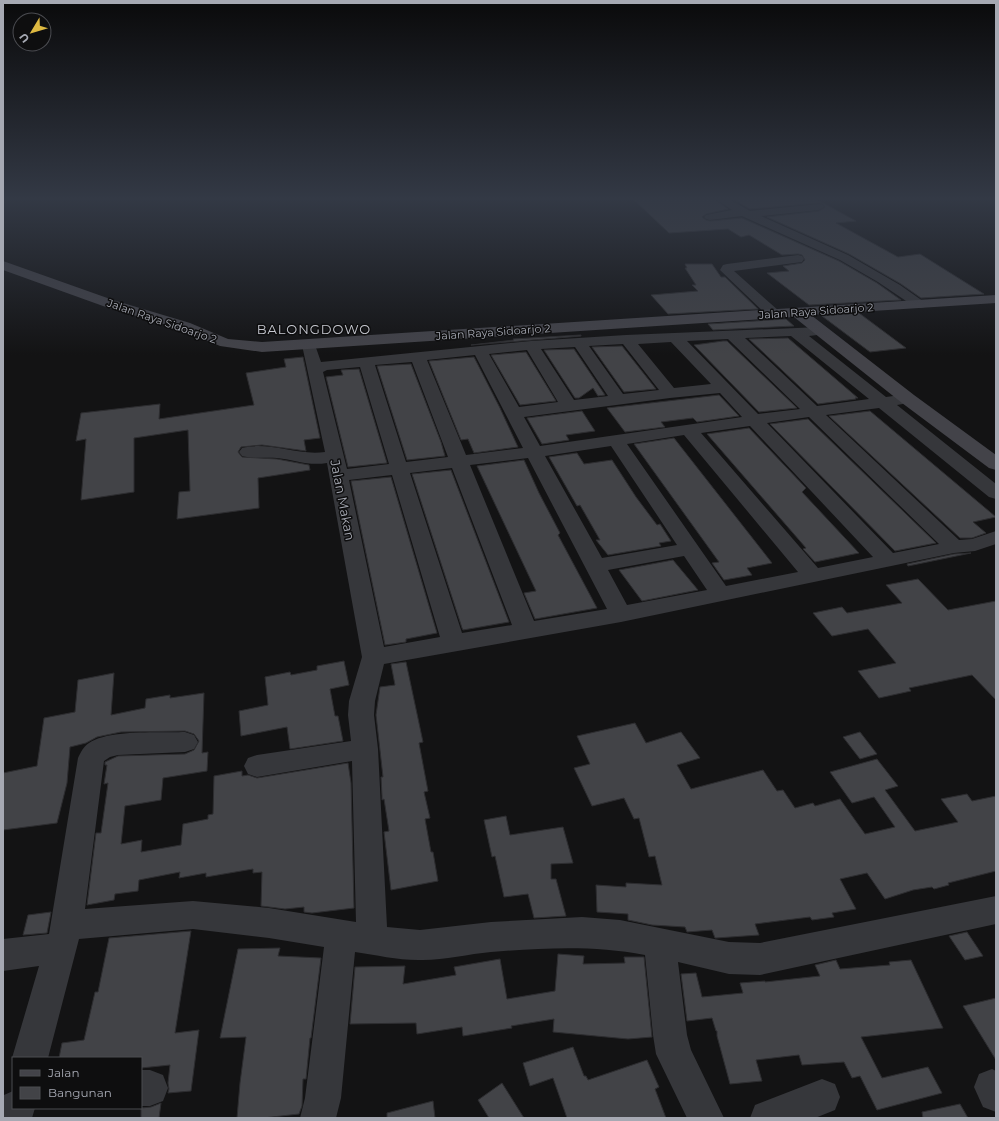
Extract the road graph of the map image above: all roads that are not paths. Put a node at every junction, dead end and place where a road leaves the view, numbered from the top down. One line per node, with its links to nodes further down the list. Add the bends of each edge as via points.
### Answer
1 (830, 250): 5 (street, via 882,278)
2 (798, 259): 6 (street, via 726,270)
3 (3, 266): 14 (street, Jalan Raya Sidoarjo 2, via 108,303 185,326 225,343)
4 (996, 299): 5 (street, Jalan Raya Sidoarjo 2)
5 (920, 304): 7 (street, Jalan Raya Sidoarjo 2)
6 (774, 314): 7 (street, Jalan Raya Sidoarjo 2); 14 (street, Jalan Raya Sidoarjo 2)
7 (804, 322): 8 (street); 19 (street); 21 (street)
8 (732, 334): 9 (street); 23 (street)
9 (676, 338): 10 (street); 17 (street)
10 (626, 339): 11 (street); 18 (street)
11 (579, 342): 12 (street); 20 (street)
12 (531, 345): 13 (street); 22 (street)
13 (480, 351): 15 (street); 24 (street)
14 (312, 355): 16 (street, via 324,366); 30 (street, Jalan Makan)
15 (418, 357): 16 (street); 31 (street)
16 (366, 362): 33 (street)
17 (724, 388): 18 (street); 25 (street)
18 (670, 393): 20 (street)
19 (908, 399): 21 (street); 32 (street)
20 (619, 400): 22 (street)
21 (883, 403): 23 (street); 35 (street)
22 (569, 406): 24 (street)
23 (814, 412): 25 (street); 37 (street)
24 (514, 413): 29 (street)
25 (754, 420): 26 (street); 39 (street)
26 (689, 430): 27 (street); 41 (street)
27 (616, 440): 29 (street); 38 (street)
28 (248, 452): 30 (street, via 277,453 314,459)
29 (535, 452): 31 (street); 40 (street)
30 (334, 456): 34 (street, Jalan Makan)
31 (460, 461): 33 (street); 44 (street)
32 (996, 464)
33 (400, 468): 34 (street); 45 (street)
34 (339, 476): 46 (street, Jalan Makan)
35 (996, 493)
36 (996, 537): 37 (street, via 975,545)
37 (954, 547): 39 (street)
38 (689, 549): 40 (street); 42 (street)
39 (888, 560): 41 (street)
40 (595, 566): 43 (street)
41 (813, 576): 42 (street)
42 (720, 593): 43 (street)
43 (621, 614): 44 (street)
44 (526, 631): 45 (street)
45 (454, 644): 46 (street)
46 (374, 657): 48 (street, via 361,708)
47 (185, 742): 51 (street, via 106,747 91,758)
48 (365, 749): 49 (street); 52 (street)
49 (257, 766)
50 (996, 910): 53 (street, via 760,959 728,958)
51 (64, 937): 52 (street, via 193,915 269,923); 54 (street); 55 (street)
52 (356, 937): 53 (street, via 420,945 491,937 582,932 620,935); 57 (street)
53 (660, 943): 58 (street, via 674,1054)
54 (3, 955)
55 (30, 1057)
56 (822, 1096): 59 (street)
57 (318, 1118)
58 (706, 1118)
59 (768, 1118)

